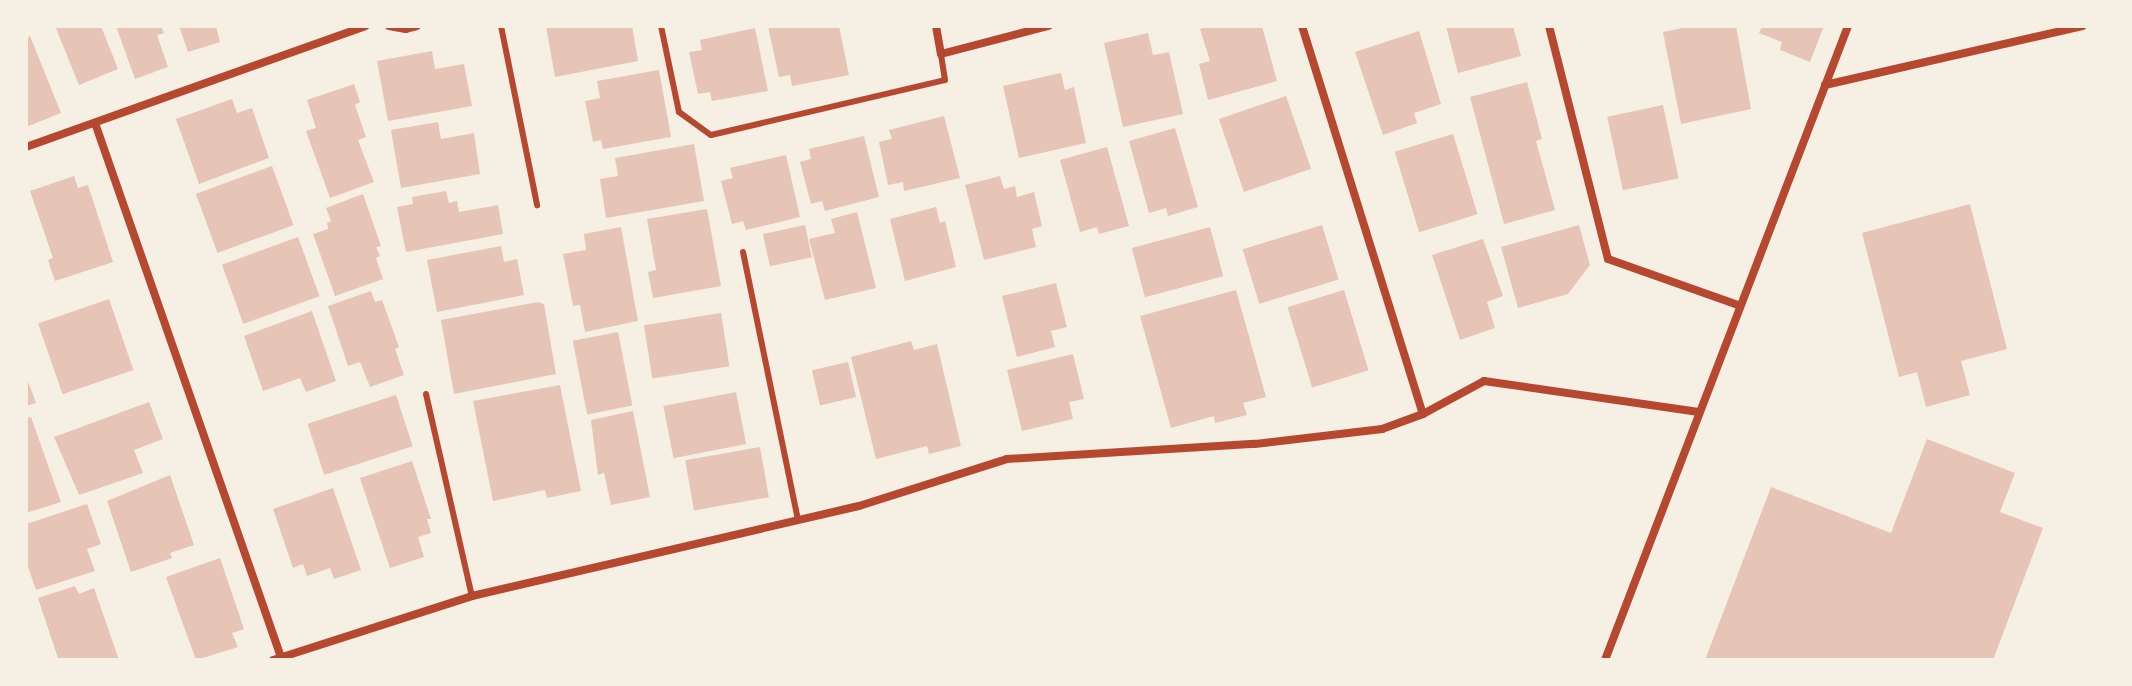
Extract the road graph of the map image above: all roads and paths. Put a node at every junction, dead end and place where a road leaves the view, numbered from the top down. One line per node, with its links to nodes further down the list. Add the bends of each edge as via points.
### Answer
1 (365, 26): 14 (street)
2 (389, 26): 3 (street)
3 (417, 26)
4 (501, 26): 16 (lane)
5 (661, 26): 12 (lane, via 679,112 711,135 945,80)
6 (936, 26): 12 (street)
7 (1048, 26): 12 (street)
8 (1302, 26): 21 (street)
9 (1549, 26): 18 (street, via 1608,259)
10 (1848, 26): 13 (street)
11 (2082, 26): 13 (street)
12 (941, 54)
13 (1825, 85): 18 (street)
14 (95, 123): 15 (street); 24 (street)
15 (26, 147)
16 (537, 205)
17 (743, 252): 22 (lane)
18 (1738, 305): 20 (street)
19 (426, 394): 23 (lane)
20 (1699, 412): 21 (street, via 1484,381); 25 (street)
21 (1423, 414): 22 (street, via 1382,429 1255,444 1007,459)
22 (798, 520): 23 (street)
23 (472, 596): 24 (street)
24 (277, 658)
25 (1605, 660)

